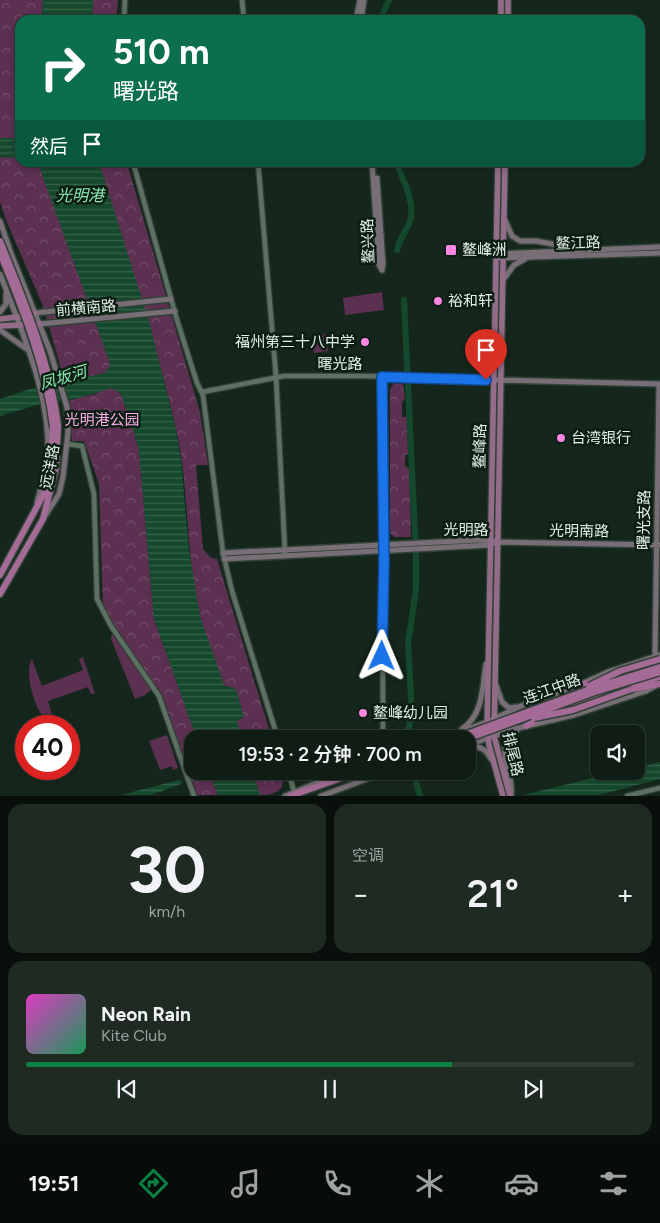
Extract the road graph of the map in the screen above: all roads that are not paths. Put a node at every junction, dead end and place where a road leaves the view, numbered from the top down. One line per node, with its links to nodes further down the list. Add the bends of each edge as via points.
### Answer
1 (125, 0): 7 (street)
2 (242, 0): 8 (street)
3 (360, 0): 9 (main road)
4 (364, 0): 10 (main road)
5 (501, 0): 11 (main road)
6 (508, 0): 12 (main road)
7 (124, 15)
8 (244, 15)
9 (357, 15)
10 (361, 15)
11 (501, 15)
12 (508, 15)
13 (134, 167): 31 (street)
14 (258, 167): 41 (street)
15 (374, 167): 16 (main road, 鳌兴路, via 379,265 382,270)
16 (374, 167)
17 (498, 167): 26 (main road, 鳌峰路)
18 (505, 167): 19 (main road, 鳌峰路)
19 (504, 218): 23 (main road, via 508,231 520,241); 26 (main road, 鳌峰路)
20 (0, 221): 34 (main road, 远洋路)
21 (0, 241): 46 (highway, bridge, via 32,319 54,401)
22 (660, 246): 23 (main road, 鳌江路)
23 (581, 250): 26 (main road, 鳌江路)
24 (0, 253): 46 (highway, bridge, via 33,340)
25 (660, 253): 27 (main road, 鳌江路)
26 (500, 256): 27 (main road, 鳌江路); 29 (main road, 鳌峰路); 43 (main road, 鳌峰路)
27 (531, 257): 29 (main road, via 514,265)
28 (0, 274): 30 (main road, 远洋路)
29 (503, 280): 43 (main road, 鳌峰路)
30 (6, 288): 33 (main road, via 6,304); 35 (main road, 远洋路)
31 (171, 299): 32 (street); 34 (main road, 前横南路)
32 (175, 311): 37 (main road, 前横南路); 45 (street)
33 (0, 312)
34 (35, 313): 35 (main road, 前横南路); 37 (main road, 远洋路)
35 (18, 318): 36 (main road, 前横南路); 38 (main road, 远洋路)
36 (0, 319)
37 (40, 324): 38 (main road, 前横南路); 47 (main road, 远洋路, via 66,402)
38 (20, 326): 39 (main road, 前横南路); 40 (main road, 远洋路)
39 (0, 328): 40 (main road, 前横南路)
40 (29, 351): 48 (main road, 远洋路, via 44,410 48,452)
41 (276, 376): 42 (street, 曙光路); 45 (street, 曙光路); 54 (street)
42 (382, 377): 43 (street, 曙光路); 53 (street)
43 (497, 380): 44 (main road, 曙光路); 50 (main road, 鳌峰路); 51 (main road, 鳌峰路)
44 (659, 384): 52 (main road, 曙光支路)
45 (202, 392): 55 (street)
46 (55, 426): 48 (highway, via 49,478); 49 (highway, via 56,468)
47 (67, 444): 49 (main road, 远洋路, via 59,494); 91 (street, via 82,446 94,494 97,600 111,626 160,696)
48 (35, 513): 56 (highway, 远洋路)
49 (43, 520): 57 (highway, 远洋路)
50 (490, 542): 51 (main road, 光明路); 53 (main road, 光明路); 58 (main road, 鳌峰路)
51 (497, 542): 52 (main road, 光明南路); 63 (main road, 鳌峰路)
52 (658, 544): 59 (main road, 曙光支路)
53 (383, 548): 54 (main road, 光明路); 74 (street)
54 (285, 553): 55 (main road, 光明路)
55 (223, 556): 73 (street)
56 (0, 575)
57 (0, 594)
58 (488, 656): 71 (main road, 鳌峰路); 75 (main road, via 479,708)
59 (659, 658): 65 (main road, via 608,672); 65 (highway, bridge, via 620,674); 66 (highway, bridge, via 620,671)
60 (660, 667): 66 (highway, 连江中路, bridge)
61 (660, 672): 70 (highway, 连江中路, bridge)
62 (660, 677): 72 (highway, bridge)
63 (495, 681): 67 (main road, via 502,702 509,708); 69 (main road, 鳌峰路)
64 (660, 684): 70 (highway, bridge, via 632,689 573,710); 72 (main road, via 574,715)
65 (578, 685): 67 (main road)
66 (572, 695): 77 (highway, 连江中路, bridge)
67 (522, 706): 68 (main road)
68 (510, 712): 69 (main road); 72 (main road, via 507,721 510,726)
69 (494, 718): 71 (main road); 80 (main road, 排尾路)
70 (515, 721): 79 (highway, 连江中路, bridge)
71 (487, 722): 76 (main road); 78 (main road, 鳌峰路)
72 (520, 728): 80 (main road); 96 (main road, via 509,736 504,748 511,777)
73 (275, 730)
74 (383, 730)
75 (462, 730)
76 (469, 730)
77 (473, 730)
78 (487, 730): 80 (main road, 排尾路)
79 (476, 736)
80 (491, 737): 81 (main road); 88 (main road, 排尾路); 96 (main road, 排尾路)
81 (476, 744)
82 (476, 746): 88 (main road, via 487,752)
83 (290, 780): 90 (street)
84 (324, 780): 90 (main road)
85 (333, 780): 90 (highway)
86 (349, 780): 93 (highway)
87 (364, 780): 94 (main road)
88 (499, 781): 95 (main road, 排尾路)
89 (660, 788): 97 (street)
90 (293, 793): 92 (main road)
91 (194, 796)
92 (285, 796)
93 (304, 796)
94 (321, 796)
95 (504, 796)
96 (511, 796)
97 (627, 796)

